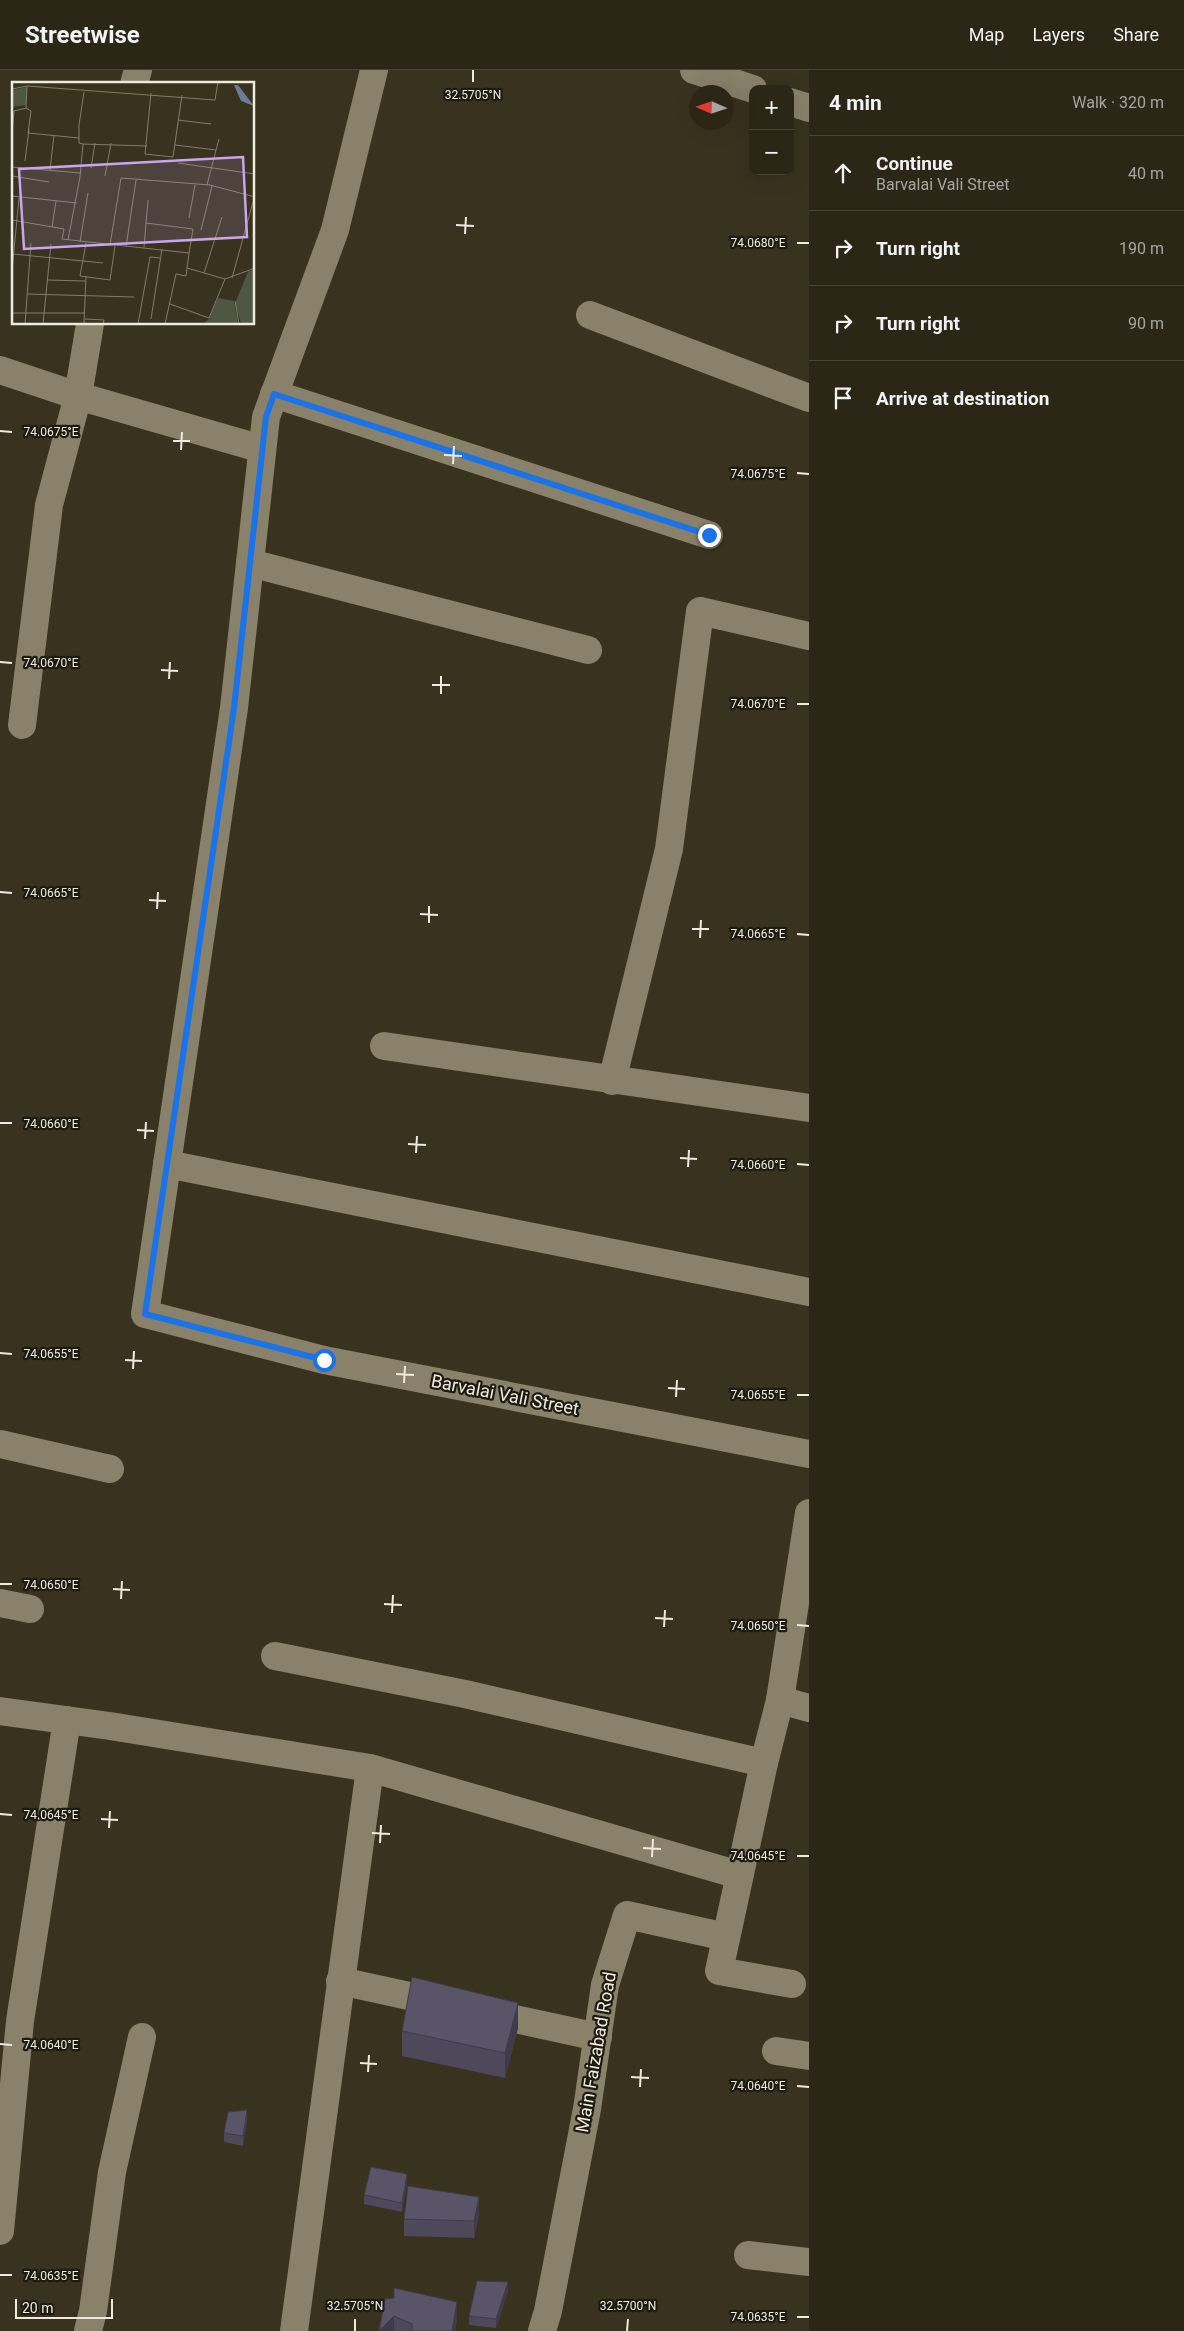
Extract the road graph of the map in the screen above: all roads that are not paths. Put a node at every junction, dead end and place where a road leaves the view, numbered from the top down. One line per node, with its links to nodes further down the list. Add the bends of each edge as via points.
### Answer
1 (374, 70): 9 (street, via 335,230)
2 (694, 70): 3 (street)
3 (749, 88)
4 (794, 103): 5 (street)
5 (809, 108)
6 (590, 315): 11 (street)
7 (90, 325): 10 (street)
8 (0, 370): 10 (street)
9 (274, 394): 12 (street, via 266,417); 13 (street)
10 (78, 396): 12 (street); 17 (street, via 49,505)
11 (809, 398)
12 (262, 449): 14 (street)
13 (709, 535)
14 (250, 563): 16 (street); 21 (street, via 234,708)
15 (809, 636): 19 (street, via 700,611 669,849)
16 (588, 650)
17 (22, 725)
18 (384, 1046): 19 (street)
19 (612, 1080): 20 (street)
20 (809, 1108)
21 (167, 1164): 22 (street); 24 (street, Barvalai Vali Street, via 145,1314 324,1360)
22 (809, 1292)
23 (0, 1444): 25 (street)
24 (809, 1454)
25 (110, 1468)
26 (809, 1513): 30 (street)
27 (0, 1603): 28 (street)
28 (30, 1609)
29 (275, 1656): 34 (street, via 465,1694)
30 (780, 1700): 31 (street); 34 (street)
31 (809, 1708)
32 (0, 1711): 33 (street)
33 (67, 1720): 35 (street); 40 (street)
34 (764, 1763): 36 (street)
35 (370, 1768): 36 (street); 38 (street)
36 (740, 1875): 37 (street)
37 (726, 1937): 39 (street, via 719,1971); 41 (street, Main Faizabad Road, via 627,1915 605,1985)
38 (340, 1981): 41 (street); 49 (street)
39 (792, 1984)
40 (10, 2020): 45 (street)
41 (598, 2037): 50 (street, Main Faizabad Road, via 587,2109)
42 (142, 2038): 48 (street, via 112,2172)
43 (776, 2051): 44 (street)
44 (809, 2056)
45 (0, 2231)
46 (748, 2255): 47 (street)
47 (809, 2262)
48 (88, 2331)
49 (294, 2331)
50 (542, 2331)

